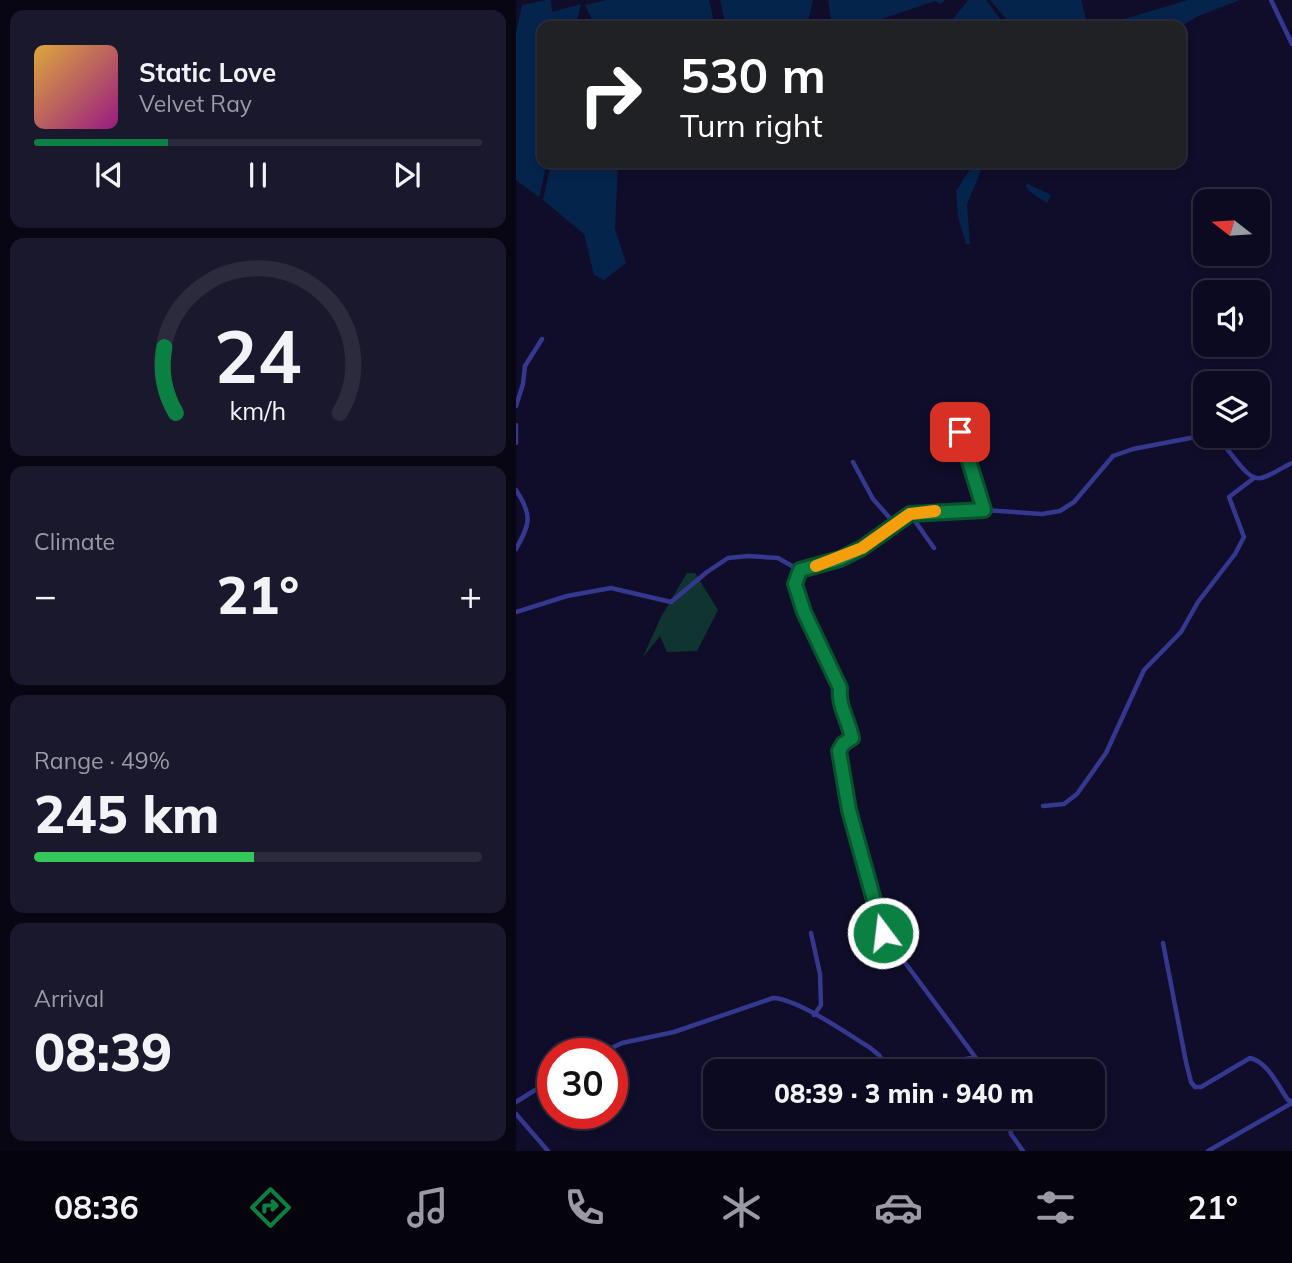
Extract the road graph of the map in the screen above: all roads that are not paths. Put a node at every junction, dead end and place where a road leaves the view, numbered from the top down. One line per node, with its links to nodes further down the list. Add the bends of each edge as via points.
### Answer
1 (1271, 0): 2 (street)
2 (1292, 44)
3 (542, 338): 4 (street, via 525,366)
4 (516, 406)
5 (516, 425): 8 (street)
6 (960, 432): 14 (street)
7 (1193, 437): 14 (street, via 1113,456 1060,512)
8 (516, 443)
9 (1228, 448): 12 (street)
10 (853, 462): 16 (street, via 873,499)
11 (1292, 463): 12 (street)
12 (1254, 478): 21 (street, via 1229,497 1244,537 1235,554 1198,601 1181,632 1144,670 1106,753 1077,794 1064,804)
13 (516, 490): 18 (street, via 526,509 527,531)
14 (984, 510): 15 (street)
15 (910, 514): 16 (street); 17 (street)
16 (896, 525): 19 (street, via 840,559)
17 (934, 548)
18 (516, 549)
19 (800, 570): 20 (street, via 778,558 737,556 719,563 671,602 610,588); 26 (street, via 795,584 840,688 839,701 852,738 843,744 840,756 849,810 883,933)
20 (517, 610)
21 (1043, 806)
22 (811, 933): 24 (street, via 820,974 821,1005)
23 (1163, 943): 31 (street, via 1195,1087 1250,1058 1257,1059)
24 (814, 1015): 25 (street, via 784,998 773,998 674,1032); 27 (street)
25 (628, 1042)
26 (976, 1058): 28 (street)
27 (882, 1059)
28 (966, 1059)
29 (537, 1089): 30 (street)
30 (516, 1102)
31 (1292, 1102): 36 (street)
32 (516, 1114): 34 (street)
33 (1010, 1129): 35 (street)
34 (548, 1151)
35 (1023, 1151)
36 (1208, 1151)

